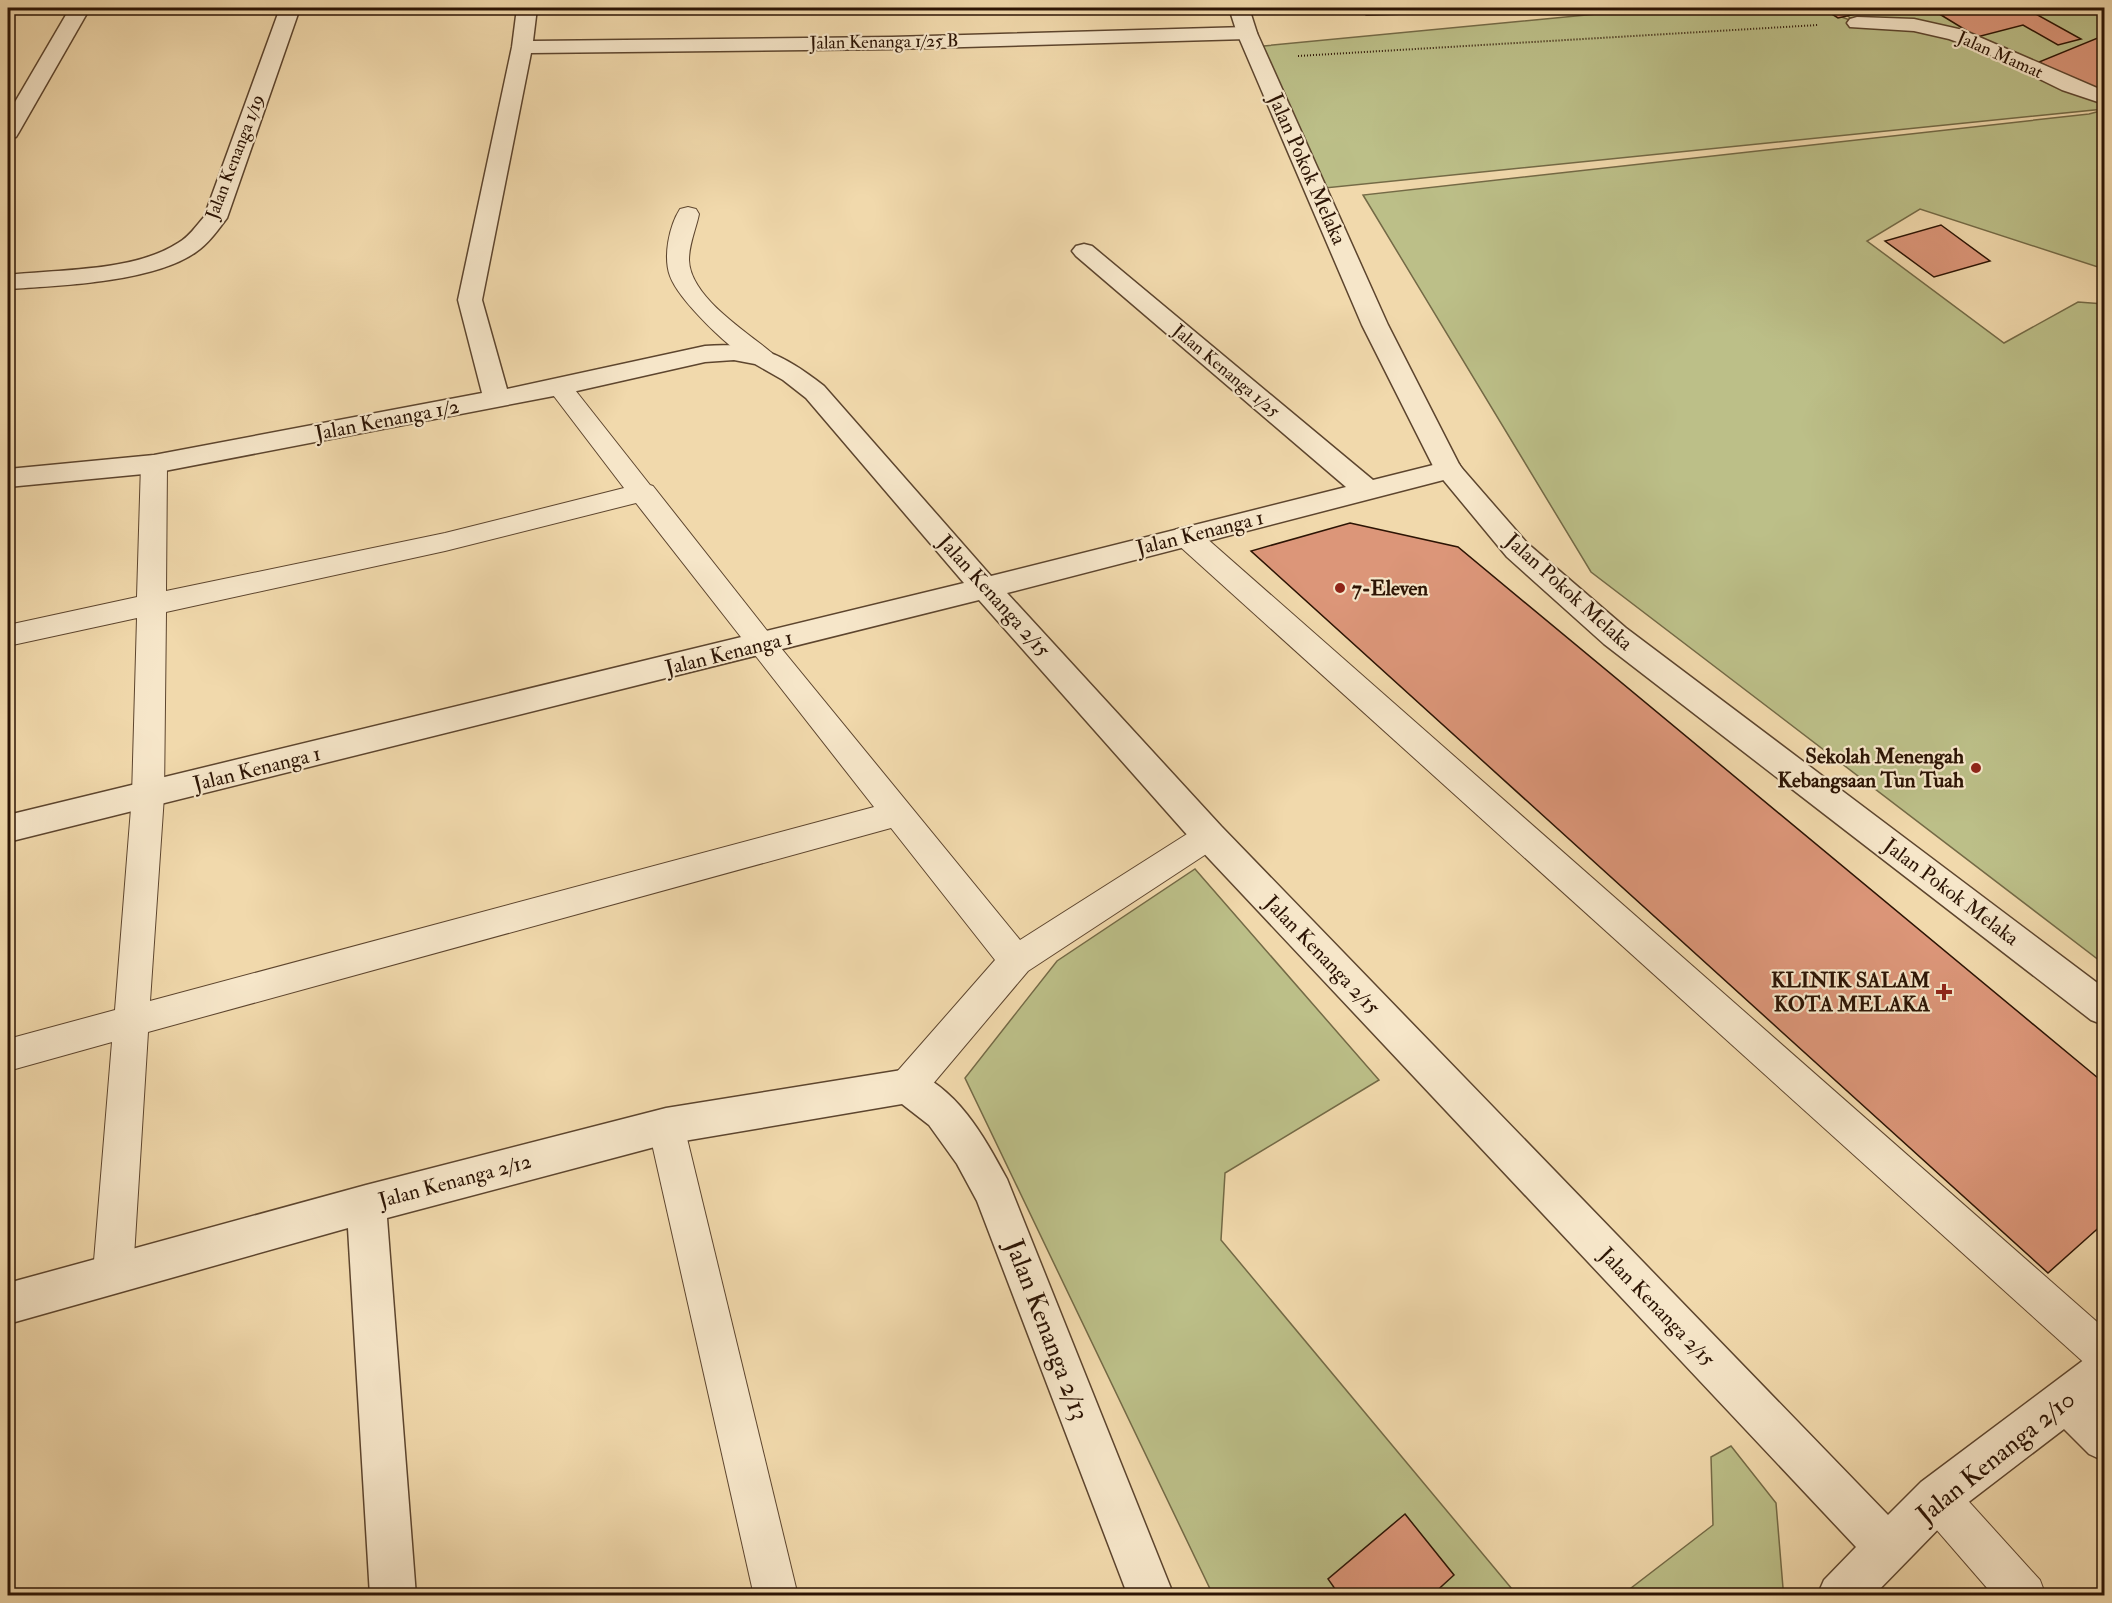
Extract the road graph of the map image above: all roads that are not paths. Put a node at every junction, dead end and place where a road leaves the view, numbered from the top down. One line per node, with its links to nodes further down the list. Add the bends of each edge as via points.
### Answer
1 (80, 8): 8 (street)
2 (290, 8): 11 (street, Jalan Kenanga 1/19, via 215,218 201,236 186,249 161,261 136,267)
3 (526, 8): 6 (street)
4 (1857, 23): 7 (street, Jalan Mamat, via 1895,22 1970,39)
5 (1248, 33): 6 (street, Jalan Kenanga 1/25 B, via 892,43); 16 (street, Jalan Pokok Melaka, via 1375,325)
6 (522, 46): 14 (street, via 470,300)
7 (2104, 99)
8 (8, 132)
9 (688, 214): 12 (lane, via 678,261 682,279 695,299)
10 (1084, 251): 18 (street, Jalan Kenanga 1/25)
11 (8, 282)
12 (764, 358): 13 (street, Jalan Kenanga 1/2, via 734,352 705,354); 21 (street, Jalan Kenanga 2/15, via 815,392)
13 (559, 387): 14 (street, Jalan Kenanga 1/2); 19 (lane)
14 (497, 399): 15 (street, Jalan Kenanga 1/2)
15 (154, 464): 17 (street, Jalan Kenanga 1/2); 22 (lane)
16 (1449, 470): 18 (street, Jalan Kenanga 1); 30 (street, Jalan Pokok Melaka, via 1517,550 1616,636)
17 (8, 478)
18 (1368, 491): 20 (street, Jalan Kenanga 1)
19 (644, 492): 22 (lane, via 445,542); 24 (lane)
20 (1186, 536): 21 (street, Jalan Kenanga 1); 38 (lane)
21 (984, 587): 24 (street, Jalan Kenanga 1); 28 (street, Jalan Kenanga 2/15)
22 (152, 604): 23 (lane); 25 (lane)
23 (8, 635)
24 (762, 645): 25 (street, Jalan Kenanga 1); 26 (lane)
25 (148, 796): 27 (street, Jalan Kenanga 1); 31 (lane)
26 (899, 813): 29 (lane); 31 (lane)
27 (8, 829)
28 (1209, 836): 29 (lane); 43 (street, Jalan Kenanga 2/15)
29 (1016, 961): 33 (lane)
30 (2104, 1009)
31 (132, 1022): 32 (lane); 36 (lane)
32 (8, 1055)
33 (908, 1086): 34 (street, Jalan Kenanga 2/12); 46 (street, Jalan Kenanga 2/13, via 944,1113 993,1192)
34 (666, 1126): 35 (street, Jalan Kenanga 2/12); 45 (lane)
35 (366, 1204): 36 (street, Jalan Kenanga 2/12); 44 (street)
36 (112, 1273): 37 (street, Jalan Kenanga 2/12)
37 (8, 1304)
38 (2104, 1354)
39 (2104, 1371): 40 (street, Jalan Kenanga 2/10)
40 (2066, 1400): 41 (street); 42 (street, Jalan Kenanga 2/10)
41 (2104, 1439)
42 (1937, 1498): 43 (street, Jalan Kenanga 2/10); 48 (lane)
43 (1888, 1548): 47 (street, Jalan Kenanga 2/10)
44 (393, 1596)
45 (776, 1596)
46 (1150, 1596)
47 (1839, 1596)
48 (2024, 1596)

